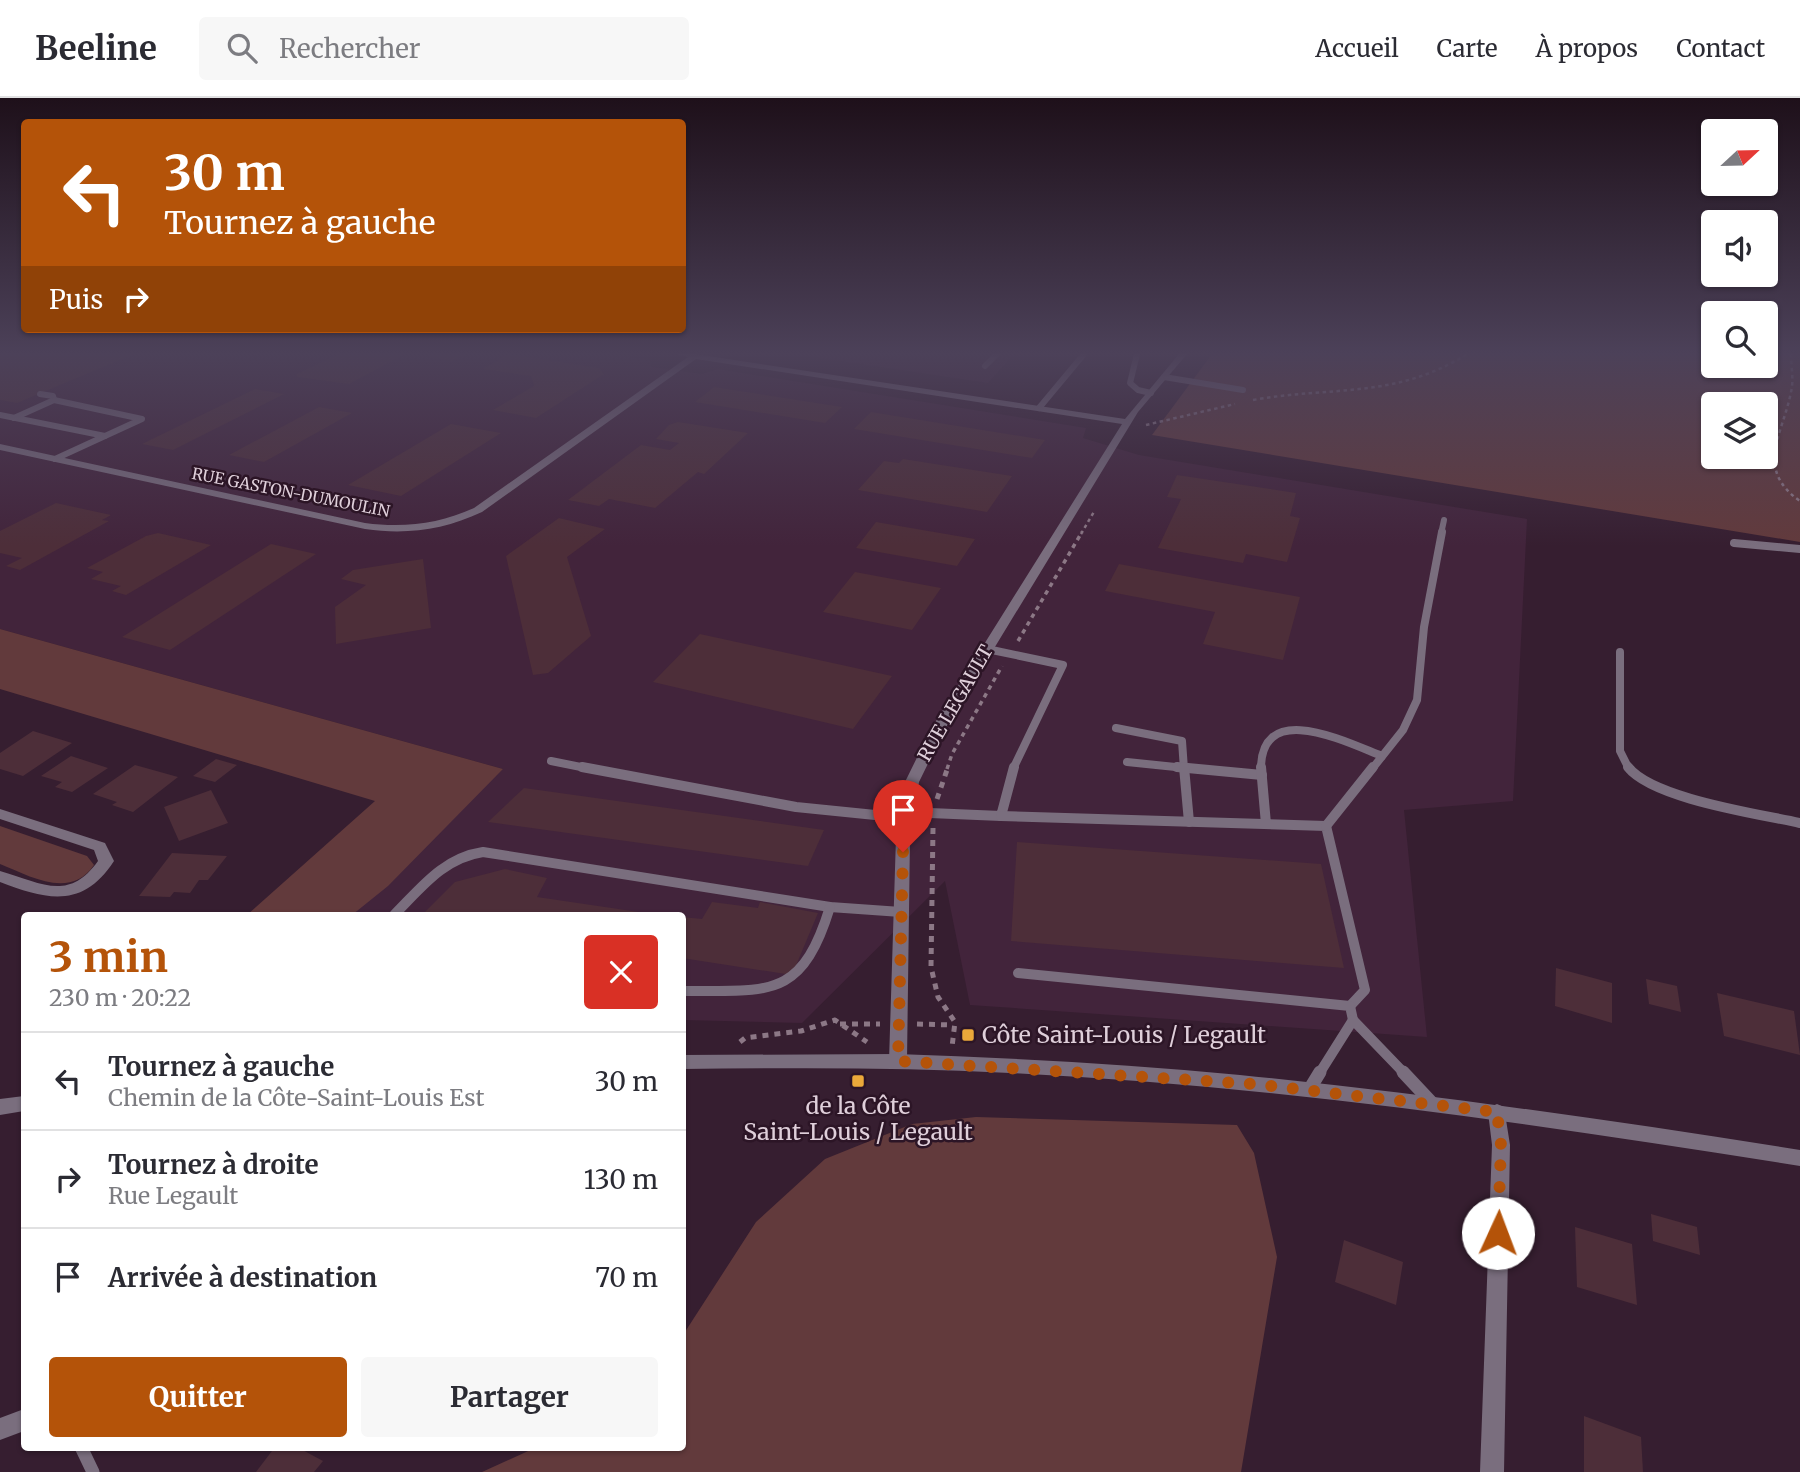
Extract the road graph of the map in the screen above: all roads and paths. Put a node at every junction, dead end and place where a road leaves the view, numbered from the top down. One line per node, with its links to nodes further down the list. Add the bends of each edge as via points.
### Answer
1 (14, 418): 10 (lane)
2 (138, 418): 10 (lane, via 142,419)
3 (607, 418): 12 (street, RUE GASTON-DUMOULIN, via 478,510 458,519 392,529)
4 (1103, 418): 8 (street)
5 (1130, 418): 8 (street, RUE LEGAULT)
6 (1175, 418): 9 (path)
7 (1784, 418): 13 (path, via 1772,457 1787,492)
8 (1127, 422): 19 (street, RUE LEGAULT)
9 (1146, 425)
10 (105, 436): 12 (lane)
11 (0, 447): 12 (street, RUE GASTON-DUMOULIN)
12 (55, 459)
13 (1800, 501)
14 (1444, 520): 23 (lane, via 1424,627 1417,700 1403,730)
15 (1080, 536): 18 (path, RUE LEGAULT)
16 (1734, 543): 17 (lane)
17 (1800, 549)
18 (1021, 635)
19 (986, 649): 30 (street, RUE LEGAULT, via 919,765); 31 (lane, via 1063,665 1015,762)
20 (1620, 652): 33 (lane, via 1620,752 1628,770 1662,790)
21 (1007, 659): 28 (path, RUE LEGAULT, via 951,754)
22 (1116, 728): 26 (lane, via 1182,741)
23 (1382, 757): 27 (lane, via 1308,730 1286,730 1263,746); 35 (lane)
24 (551, 761): 30 (lane, via 796,807)
25 (1127, 762): 26 (lane)
26 (1184, 767): 27 (lane); 32 (lane)
27 (1262, 775): 34 (lane)
28 (938, 794)
29 (0, 814): 37 (street, via 100,847 106,861 98,876 72,891 42,893)
30 (906, 815): 31 (lane); 40 (street, RUE LEGAULT)
31 (1001, 816): 32 (lane)
32 (1189, 821): 34 (lane)
33 (1800, 823)
34 (1266, 824): 35 (lane)
35 (1326, 826): 43 (lane, via 1365,990)
36 (932, 830): 46 (path, via 931,967 935,988)
37 (0, 876)
38 (830, 907): 39 (lane, via 483,852 448,862); 40 (lane); 42 (lane, via 813,956 793,979 768,988)
39 (397, 912)
40 (901, 912): 48 (street, RUE LEGAULT)
41 (1018, 973): 43 (lane)
42 (686, 991)
43 (1350, 1006): 44 (lane)
44 (1353, 1020): 50 (lane); 52 (lane)
45 (839, 1024): 47 (path, via 835,1020 801,1031)
46 (953, 1025)
47 (745, 1038)
48 (898, 1061): 49 (street); 50 (street)
49 (686, 1062)
50 (1309, 1090): 52 (street)
51 (21, 1104): 53 (street)
52 (1434, 1104): 54 (street)
53 (0, 1107)
54 (1497, 1112): 55 (street); 60 (street, via 1501,1145)
55 (1800, 1158)
56 (21, 1421): 57 (street)
57 (0, 1429)
58 (83, 1451): 59 (lane)
59 (93, 1472)
60 (1492, 1472)

